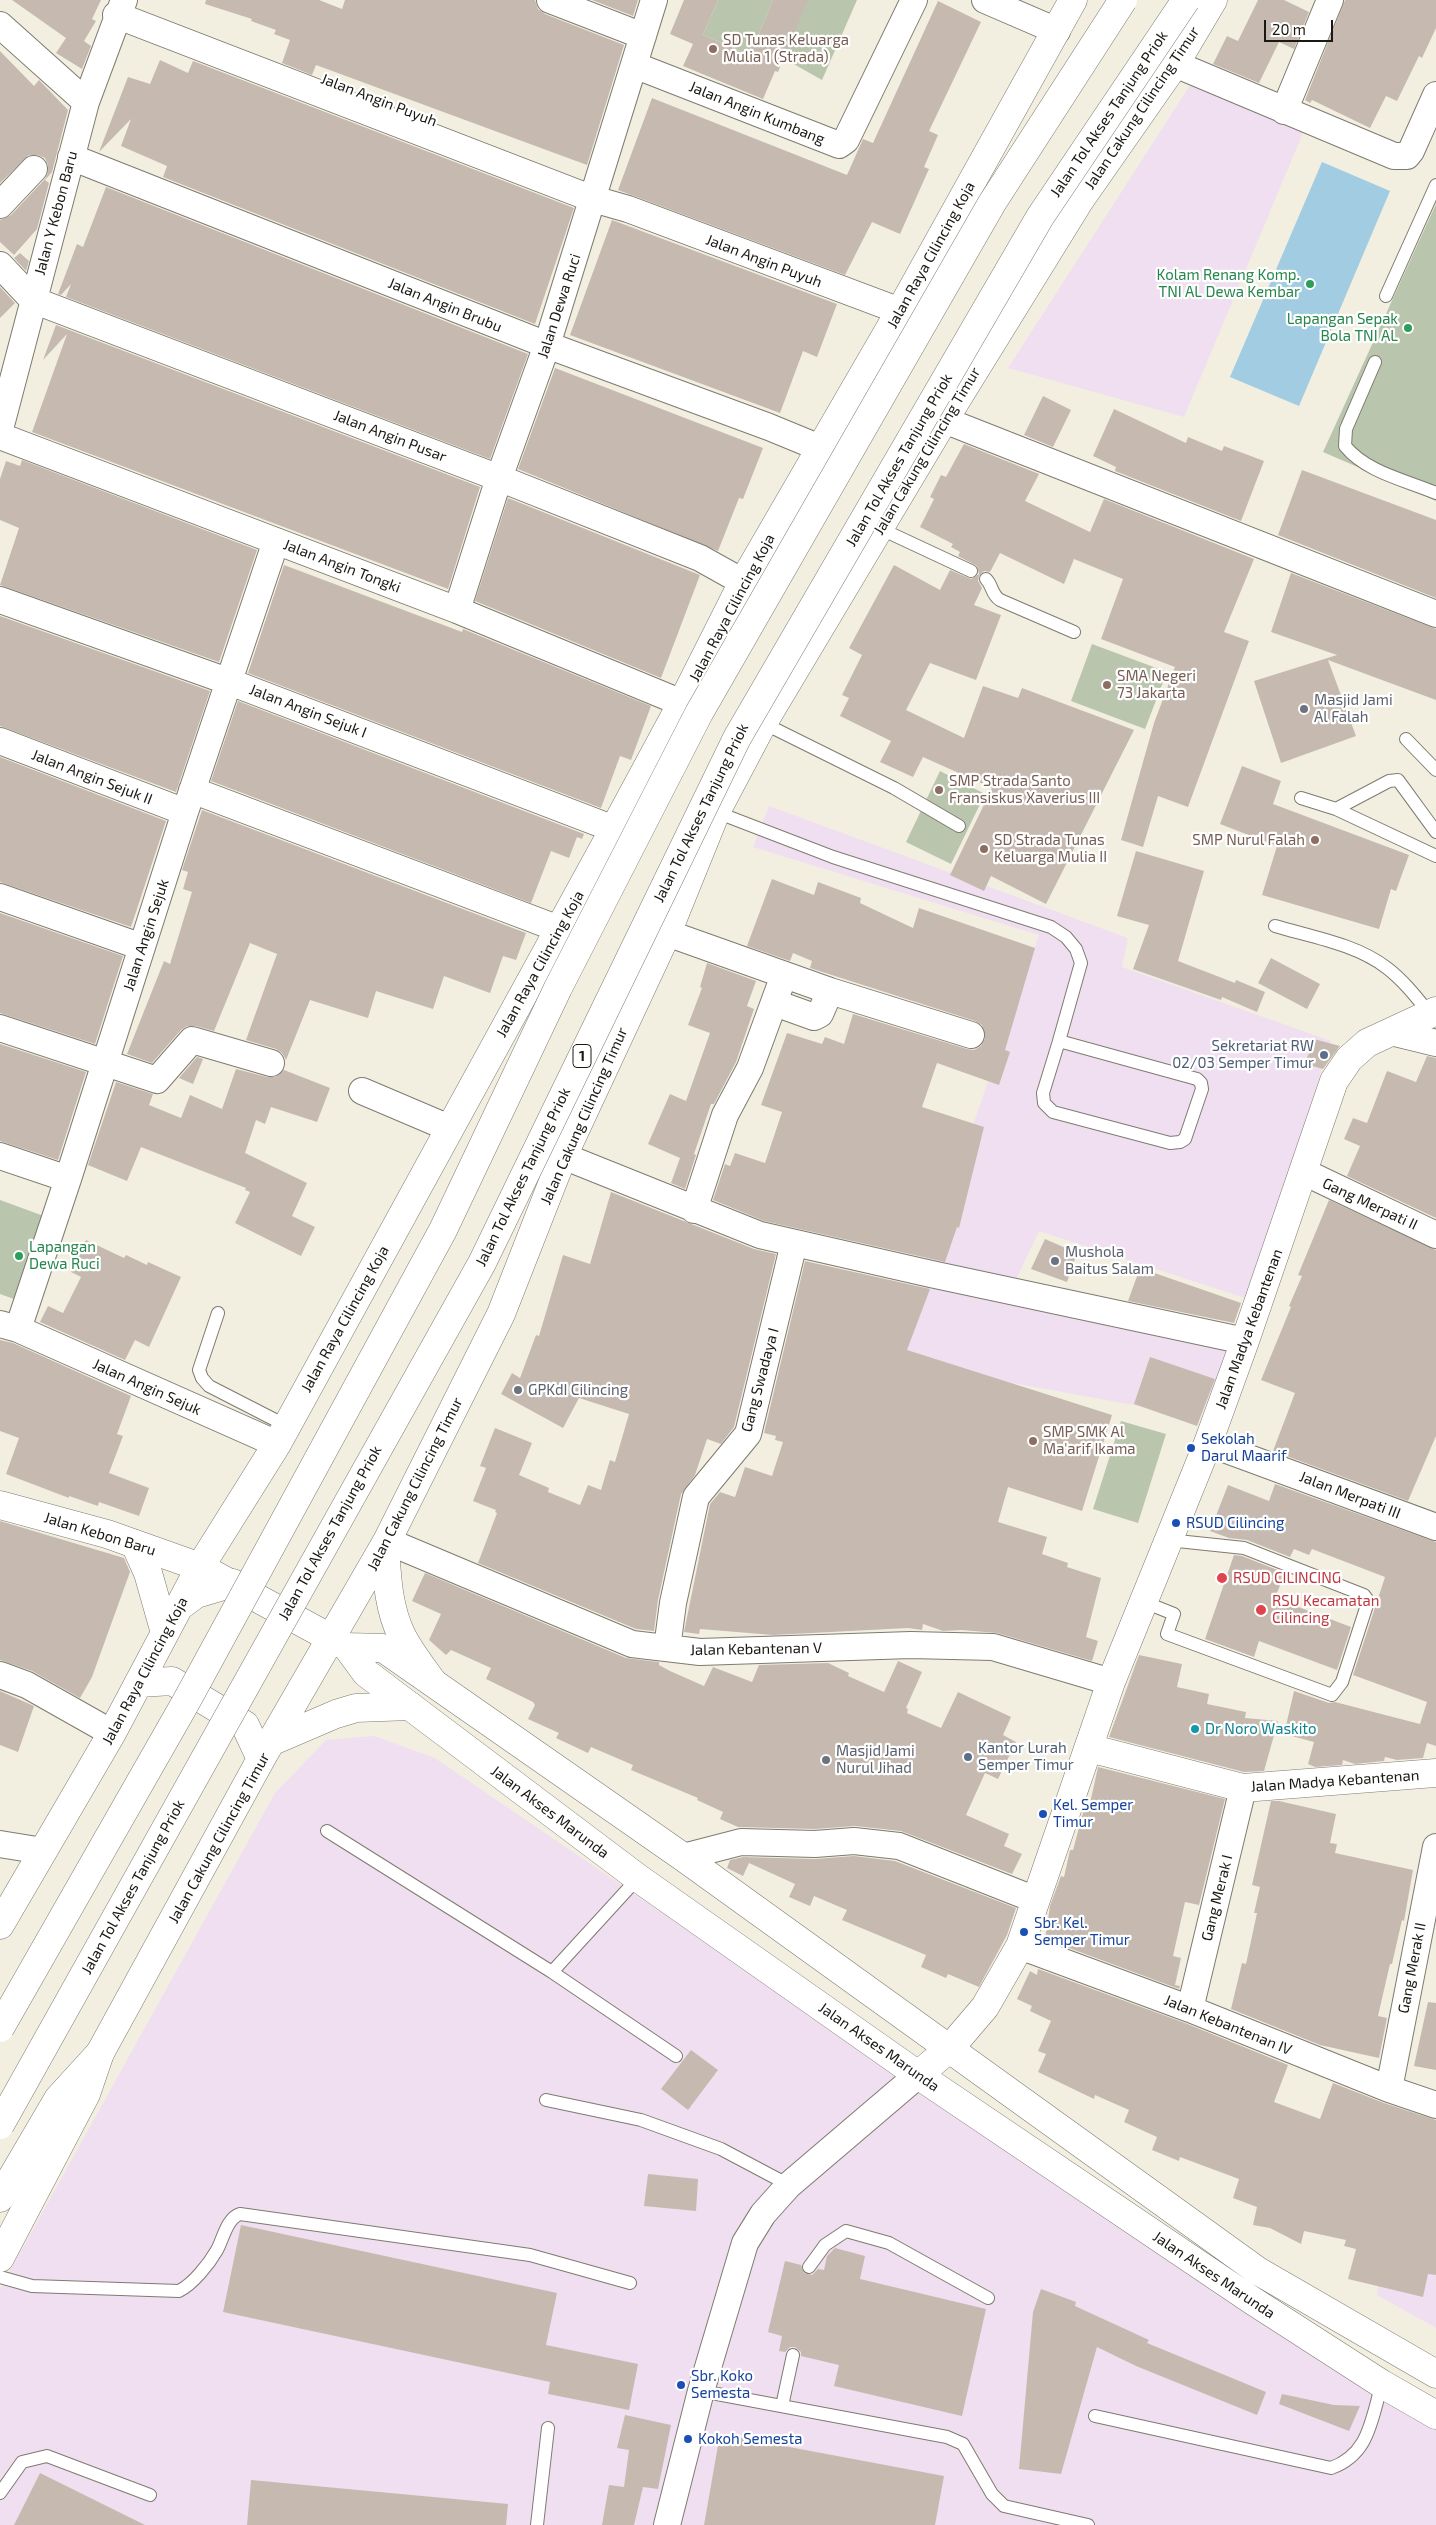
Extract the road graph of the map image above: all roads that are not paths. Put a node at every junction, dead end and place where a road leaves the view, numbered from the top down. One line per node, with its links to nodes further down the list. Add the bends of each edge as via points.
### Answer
1 (550, 0): 13 (street)
2 (654, 0): 13 (street, Jalan Dewa Ruci)
3 (914, 0): 15 (street, Jalan Angin Kumbang, via 846,140 839,145)
4 (985, 0): 11 (street)
5 (1021, 0): 11 (street)
6 (1123, 0): 123 (main road, bridge, via 992,203 699,713 558,988 443,1230 186,1702)
7 (1186, 0): 131 (main road, Jalan Tol Akses Tanjung Priok / 1, bridge, via 1040,217 737,738 482,1263)
8 (1213, 0): 14 (main road, Jalan Cakung Cilincing Timur)
9 (1330, 0): 18 (street)
10 (120, 7): 17 (street, Jalan Y Kebon Baru); 23 (street, Jalan Angin Puyuh, via 147,13 395,115)
11 (1064, 17): 28 (main road, Jalan Raya Cilincing Koja)
12 (0, 25): 17 (street)
13 (643, 36): 15 (street, Jalan Dewa Ruci)
14 (1175, 64): 18 (street); 31 (main road, Jalan Cakung Cilincing Timur, via 1080,200)
15 (634, 65): 23 (street, Jalan Dewa Ruci)
16 (1436, 95): 19 (street)
17 (86, 102): 20 (street, Jalan Y Kebon Baru)
18 (1284, 110): 19 (street, via 1394,156 1407,156)
19 (1428, 133)
20 (71, 157): 27 (street, Jalan Y Kebon Baru); 29 (street, Jalan Angin Brubu)
21 (34, 169): 24 (street)
22 (1436, 185): 26 (lane)
23 (595, 190): 28 (street, Jalan Angin Puyuh, via 628,209); 29 (street, Jalan Dewa Ruci)
24 (0, 205)
25 (0, 266): 27 (street)
26 (1386, 296)
27 (33, 300): 32 (street, Jalan Y Kebon Baru); 35 (street, Jalan Angin Pusar)
28 (900, 311): 34 (main road, Jalan Raya Cilincing Koja)
29 (547, 346): 34 (street, Jalan Angin Brubu); 35 (street, Jalan Dewa Ruci)
30 (1375, 362): 36 (lane, via 1346,429 1345,446 1366,465)
31 (944, 420): 37 (main road, Jalan Cakung Cilincing Timur); 44 (street)
32 (0, 429)
33 (0, 436): 38 (street, Jalan Angin Tongki)
34 (820, 448): 41 (main road, Jalan Raya Cilincing Koja)
35 (499, 478): 41 (street, Jalan Angin Pusar, via 700,558); 43 (street, Jalan Dewa Ruci)
36 (1436, 493)
37 (881, 529): 39 (lane); 48 (main road, Jalan Cakung Cilincing Timur)
38 (276, 541): 43 (street, Jalan Angin Tongki); 46 (street, Jalan Angin Sejuk)
39 (970, 571)
40 (986, 579): 45 (lane, via 994,596 1000,600)
41 (743, 582): 47 (main road, Jalan Raya Cilincing Koja)
42 (0, 600): 46 (street, Jalan Angin Sejuk I)
43 (457, 610): 47 (street, Jalan Angin Tongki)
44 (1436, 614)
45 (1074, 632)
46 (230, 682): 53 (street, Jalan Angin Sejuk); 57 (street, Jalan Angin Sejuk I)
47 (682, 703): 57 (main road, Jalan Raya Cilincing Koja)
48 (763, 723): 55 (main road, Jalan Cakung Cilincing Timur); 56 (lane, via 894,788)
49 (1406, 739): 51 (lane)
50 (0, 741): 53 (street, Jalan Angin Sejuk II)
51 (1436, 770)
52 (1301, 798): 54 (lane)
53 (189, 801): 62 (street, Jalan Angin Sejuk II); 64 (street, Jalan Angin Sejuk)
54 (1336, 808): 58 (lane, via 1389,780 1398,780); 59 (lane)
55 (716, 812): 63 (main road, Jalan Cakung Cilincing Timur); 72 (lane, via 833,857 1051,927 1076,949 1081,963)
56 (959, 826)
57 (614, 828): 62 (main road, Jalan Raya Cilincing Koja)
58 (1436, 832)
59 (1436, 856)
60 (0, 896): 64 (street)
61 (1275, 926): 68 (lane, via 1338,944 1368,957 1401,980)
62 (559, 930): 77 (main road, Jalan Raya Cilincing Koja)
63 (667, 933): 65 (street); 79 (main road, Jalan Cakung Cilincing Timur)
64 (142, 947): 74 (street, Jalan Angin Sejuk)
65 (784, 975): 66 (street); 67 (street)
66 (830, 991): 67 (street, via 820,1014 814,1017); 71 (street)
67 (775, 1003): 82 (street, via 750,1068 726,1115)
68 (1433, 1013): 70 (main road, Jalan Madya Kebantenan)
69 (0, 1028): 74 (street)
70 (1391, 1032): 73 (street); 80 (main road, Jalan Madya Kebantenan, via 1367,1043 1349,1059 1334,1081)
71 (971, 1035)
72 (1059, 1041): 72 (lane, via 1197,1079 1202,1089 1185,1138 1170,1143 1053,1112 1044,1103 1043,1093)
73 (1436, 1042)
74 (105, 1063): 75 (street, via 157,1080 192,1040); 81 (street, Jalan Angin Sejuk)
75 (271, 1063)
76 (362, 1091): 77 (street)
77 (449, 1128): 88 (main road, Jalan Raya Cilincing Koja)
78 (0, 1156): 81 (street)
79 (563, 1156): 82 (street); 93 (main road, Jalan Cakung Cilincing Timur, via 502,1314)
80 (1304, 1172): 83 (street, Gang Merpati II); 87 (main road, Jalan Madya Kebantenan)
81 (68, 1179): 86 (street, Jalan Angin Sejuk)
82 (694, 1210): 84 (street, via 760,1235)
83 (1436, 1235)
84 (794, 1243): 87 (street); 101 (street, Gang Swadaya I, via 748,1434 696,1496 672,1603)
85 (218, 1313): 88 (lane, via 199,1370 202,1378 208,1386)
86 (9, 1327): 88 (street, Jalan Angin Sejuk)
87 (1245, 1341): 89 (main road, Jalan Madya Kebantenan)
88 (282, 1435): 95 (main road, Jalan Raya Cilincing Koja)
89 (1208, 1443): 91 (street, Jalan Merpati III); 92 (main road, Jalan Madya Kebantenan)
90 (0, 1504): 94 (main road, Jalan Kebon Baru)
91 (1436, 1527)
92 (1168, 1540): 97 (main road, Jalan Madya Kebantenan); 97 (lane, via 1244,1548 1364,1594 1368,1605 1342,1682 1332,1695 1167,1634 1174,1614)
93 (386, 1543): 100 (main road, Jalan Cakung Cilincing Timur); 101 (street, Jalan Kebantenan V, via 632,1644); 103 (main road, via 394,1618 402,1637)
94 (135, 1544): 95 (main road, Jalan Kebon Baru); 99 (main road, via 148,1573)
95 (200, 1567): 96 (main road, Jalan Akses Marunda); 98 (main road, Jalan Raya Cilincing Koja)
96 (233, 1584): 98 (main road, via 196,1594); 100 (main road, Jalan Akses Marunda)
97 (1144, 1602): 104 (main road, Jalan Madya Kebantenan)
98 (180, 1606): 99 (main road, Jalan Raya Cilincing Koja)
99 (165, 1633): 105 (main road, Jalan Raya Cilincing Koja)
100 (340, 1643): 103 (main road, Jalan Akses Marunda, via 383,1648); 106 (main road, Jalan Akses Marunda, via 366,1673); 109 (main road, Jalan Cakung Cilincing Timur)
101 (667, 1648): 104 (street, Jalan Kebantenan V, via 700,1652 911,1645 993,1647)
102 (0, 1675): 107 (street, via 27,1685)
103 (432, 1681): 116 (main road, Jalan Akses Marunda)
104 (1111, 1682): 108 (main road, Jalan Madya Kebantenan)
105 (139, 1683): 107 (main road, Jalan Raya Cilincing Koja); 109 (main road, via 172,1681 246,1725)
106 (410, 1706): 109 (main road, via 356,1708 336,1714); 117 (main road, Jalan Akses Marunda)
107 (112, 1733): 115 (main road, Jalan Raya Cilincing Koja)
108 (1089, 1748): 111 (main road, Jalan Madya Kebantenan); 118 (main road, Jalan Madya Kebantenan)
109 (267, 1750): 125 (main road, Jalan Cakung Cilincing Timur)
110 (1436, 1773): 111 (main road, Jalan Madya Kebantenan)
111 (1243, 1788): 122 (street, Gang Merak I)
112 (328, 1831): 121 (lane)
113 (0, 1844): 115 (street)
114 (1436, 1847): 128 (street, Gang Merak II)
115 (43, 1852): 119 (main road, Jalan Raya Cilincing Koja)
116 (683, 1857): 118 (street, via 741,1842 815,1844 854,1841 898,1846); 124 (main road, Jalan Akses Marunda)
117 (638, 1878): 121 (lane); 127 (main road, Jalan Akses Marunda)
118 (1036, 1900): 120 (main road, Jalan Madya Kebantenan)
119 (0, 1925)
120 (1020, 1946): 122 (street, Jalan Kebantenan IV); 124 (main road, Jalan Madya Kebantenan, via 985,2008)
121 (552, 1972): 126 (lane)
122 (1190, 2008): 128 (street, Jalan Kebantenan IV)
123 (0, 2028)
124 (950, 2048): 127 (main road, Jalan Madya Kebantenan); 140 (main road, Jalan Akses Marunda, via 1258,2271)
125 (100, 2053): 133 (main road, via 58,2099); 134 (main road, Jalan Cakung Cilincing Timur, via 86,2094)
126 (676, 2056)
127 (918, 2075): 132 (street, Jalan Madya Kebantenan); 141 (main road, Jalan Akses Marunda)
128 (1389, 2088): 130 (street, Jalan Kebantenan IV)
129 (546, 2100): 132 (lane, via 641,2120 721,2149)
130 (1436, 2105)
131 (0, 2125)
132 (789, 2185): 142 (street, Jalan Madya Kebantenan, via 762,2214 745,2243)
133 (0, 2198)
134 (0, 2258)
135 (809, 2267): 138 (lane, via 825,2245 846,2232 889,2243)
136 (0, 2277): 137 (lane, via 32,2286 179,2291 187,2287 216,2252 232,2219 240,2214 530,2255)
137 (630, 2283)
138 (988, 2298)
139 (794, 2354): 143 (lane)
140 (1435, 2368)
141 (1382, 2384): 144 (main road, Jalan Akses Marunda); 145 (lane, via 1364,2444 1352,2458 1331,2468)
142 (701, 2391): 143 (lane); 150 (street, Jalan Madya Kebantenan)
143 (782, 2406): 151 (lane, via 947,2437 963,2444 992,2494 1004,2506)
144 (1436, 2415)
145 (1095, 2416)
146 (548, 2428): 149 (lane)
147 (0, 2493): 148 (lane, via 22,2462 47,2456)
148 (150, 2495)
149 (537, 2525)
150 (667, 2525)
151 (1088, 2525)

